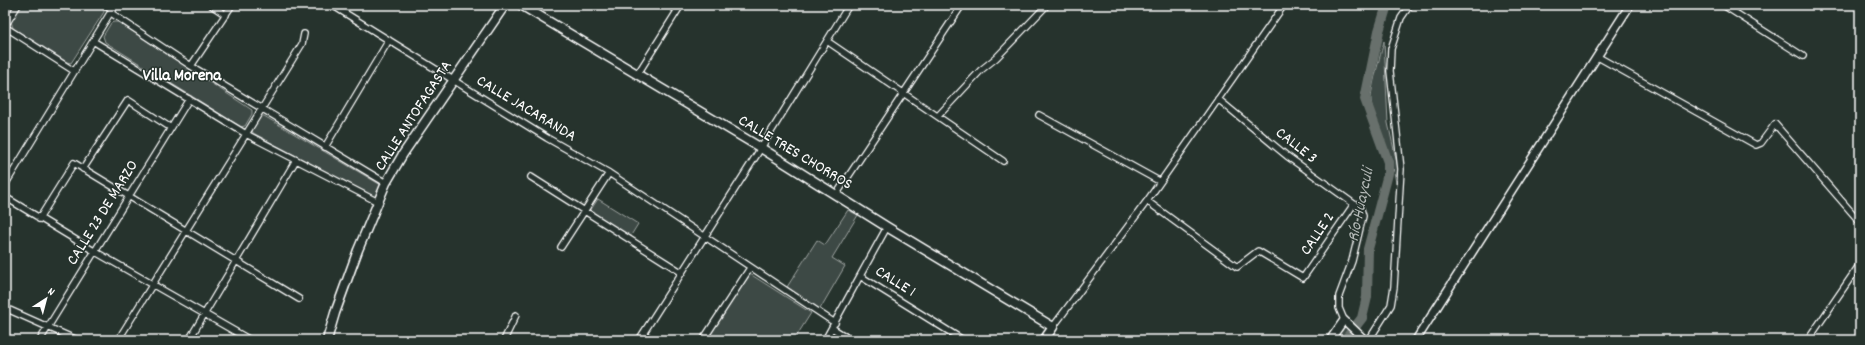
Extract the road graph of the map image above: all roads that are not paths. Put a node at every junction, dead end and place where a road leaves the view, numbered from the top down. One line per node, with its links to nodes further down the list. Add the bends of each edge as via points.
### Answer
1 (18, 5): 19 (street)
2 (105, 5): 17 (street)
3 (211, 5): 18 (street)
4 (232, 5): 18 (street)
5 (332, 5): 21 (street, CALLE JACARANDA)
6 (505, 5): 29 (main road, CALLE ANTOFAGASTA)
7 (521, 5): 28 (main road, CALLE TRES CHORROS)
8 (669, 5): 16 (street)
9 (849, 5): 23 (street)
10 (962, 5): 30 (street)
11 (1047, 5): 35 (street)
12 (1284, 5): 32 (street)
13 (1410, 5): 93 (street, via 1401,18 1391,49 1390,71 1401,169 1394,287 1391,305)
14 (1630, 5): 25 (street)
15 (1724, 5): 24 (street)
16 (679, 8): 28 (street)
17 (113, 9): 22 (street); 26 (street)
18 (226, 15): 26 (street)
19 (5, 26): 27 (street)
20 (304, 34): 33 (street, via 302,44)
21 (389, 40): 29 (street, CALLE JACARANDA); 38 (street)
22 (93, 41): 27 (street); 31 (street)
23 (827, 42): 30 (street); 39 (street)
24 (1803, 56)
25 (1598, 57): 56 (street, via 1756,145 1761,143 1776,124); 94 (street)
26 (191, 66): 33 (street)
27 (74, 72): 47 (street)
28 (637, 75): 39 (main road, CALLE TRES CHORROS)
29 (454, 80): 43 (street, CALLE JACARANDA); 46 (main road, CALLE ANTOFAGASTA)
30 (904, 92): 35 (street); 48 (street)
31 (189, 99): 36 (street, CALLE 23 DE MARZO); 37 (street)
32 (1218, 99): 45 (street); 53 (street, CALLE 3, via 1287,156)
33 (261, 109): 37 (street); 38 (street)
34 (1039, 115): 45 (street)
35 (938, 116): 41 (street)
36 (171, 128): 42 (street, via 128,100); 49 (street, CALLE 23 DE MARZO)
37 (246, 134): 40 (street); 58 (street)
38 (325, 147): 46 (street)
39 (761, 148): 48 (main road, CALLE TRES CHORROS); 59 (street)
40 (296, 160): 52 (street); 62 (street)
41 (1003, 161)
42 (83, 168): 49 (street); 55 (street, via 74,163)
43 (609, 173): 54 (street); 59 (street, CALLE JACARANDA)
44 (531, 178): 54 (street)
45 (1159, 181): 51 (street)
46 (386, 183): 52 (main road, CALLE ANTOFAGASTA)
47 (5, 185)
48 (836, 194): 57 (main road, CALLE TRES CHORROS)
49 (130, 196): 58 (street); 61 (street, CALLE 23 DE MARZO)
50 (5, 197): 55 (street)
51 (1147, 201): 53 (street, CALLE 2, via 1237,267 1258,250 1303,278); 75 (street)
52 (378, 202): 82 (main road, CALLE ANTOFAGASTA, via 358,250)
53 (1354, 204): 72 (street, CALLE 3, via 1361,209 1363,216 1340,296 1339,308)
54 (586, 210): 60 (street); 65 (street)
55 (39, 219): 61 (street)
56 (1860, 222)
57 (887, 227): 66 (street, CALLE 1); 75 (main road, CALLE TRES CHORROS)
58 (186, 230): 62 (street); 67 (street)
59 (704, 238): 64 (street, CALLE JACARANDA); 65 (street)
60 (561, 247)
61 (94, 251): 67 (street); 74 (street, CALLE 23 DE MARZO)
62 (236, 260): 68 (street); 70 (street)
63 (1860, 264): 95 (street)
64 (750, 268): 73 (street, CALLE JACARANDA); 86 (street)
65 (681, 272): 76 (street)
66 (860, 276): 73 (street); 89 (street, CALLE 1)
67 (151, 284): 70 (street); 79 (street)
68 (300, 299)
69 (5, 308): 74 (street)
70 (205, 314): 80 (street); 81 (street)
71 (516, 315): 83 (street)
72 (1347, 322): 91 (street); 92 (street)
73 (833, 325): 87 (street); 88 (street, CALLE JACARANDA)
74 (48, 327): 77 (street, CALLE 23 DE MARZO); 78 (street)
75 (1053, 327): 90 (main road)
76 (643, 334): 84 (street); 85 (street)
77 (40, 340)
78 (78, 340)
79 (118, 340)
80 (189, 340)
81 (250, 340)
82 (327, 340)
83 (504, 340)
84 (639, 340)
85 (653, 340)
86 (703, 340)
87 (825, 340)
88 (851, 340)
89 (962, 340)
90 (1044, 340)
91 (1330, 340)
92 (1365, 340)
93 (1369, 340)
94 (1416, 340)
95 (1808, 340)

